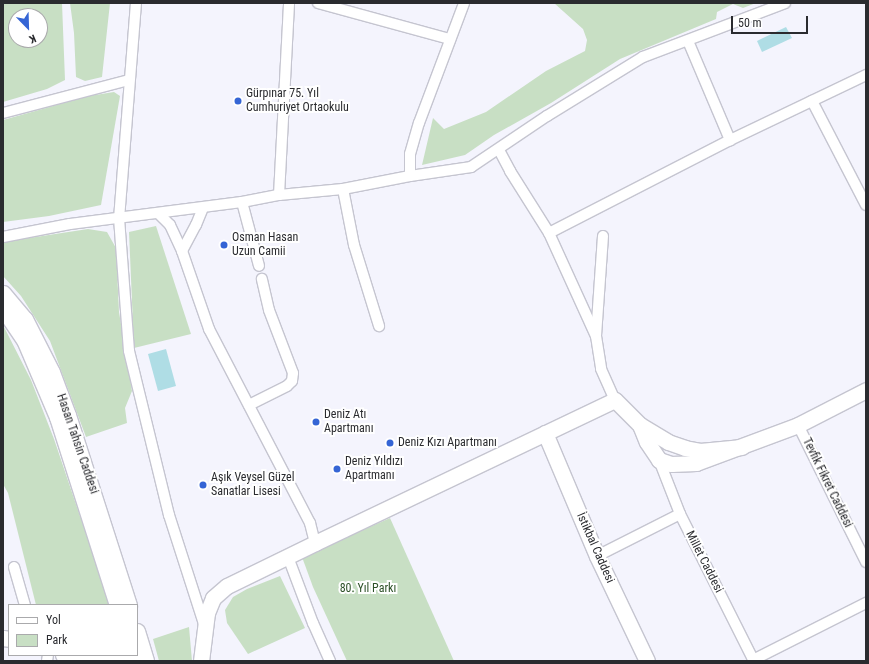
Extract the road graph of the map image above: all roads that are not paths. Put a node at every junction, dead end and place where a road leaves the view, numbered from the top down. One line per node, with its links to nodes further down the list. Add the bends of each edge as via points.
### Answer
1 (136, 3): 10 (street)
2 (289, 3): 17 (street)
3 (318, 3): 4 (street)
4 (322, 3): 7 (street)
5 (464, 3): 7 (street)
6 (785, 3): 8 (street)
7 (450, 39): 15 (street, via 413,142)
8 (688, 41): 13 (street); 14 (street, via 643,58 547,116)
9 (866, 75): 11 (street)
10 (129, 80): 12 (street); 22 (street)
11 (812, 102): 13 (street); 19 (street)
12 (3, 113)
13 (730, 140): 23 (street)
14 (499, 150): 15 (street, via 472,167); 23 (street)
15 (410, 176): 16 (street)
16 (343, 189): 17 (street); 31 (street, via 354,245)
17 (279, 195): 18 (street)
18 (242, 202): 20 (street); 27 (street)
19 (866, 205)
20 (203, 208): 21 (street); 26 (street)
21 (158, 213): 22 (street); 26 (street, via 170,225)
22 (119, 218): 25 (street); 51 (street, via 129,351 169,515)
23 (549, 233): 32 (street)
24 (603, 236): 32 (street)
25 (3, 237)
26 (182, 251): 35 (street, via 209,329)
27 (259, 266)
28 (262, 279): 35 (street, via 269,310 293,373 292,381 287,386)
29 (3, 293): 50 (street, Hasan Tahsin Caddesi, via 25,319 52,372)
30 (3, 309): 49 (street, Hasan Tahsin Caddesi, via 25,342 57,417)
31 (379, 326)
32 (596, 336): 34 (street, via 601,369)
33 (866, 390): 37 (street)
34 (615, 400): 36 (street); 38 (street)
35 (249, 405): 42 (street, via 310,523)
36 (640, 425): 39 (street, via 668,442 685,448 700,451); 40 (street)
37 (798, 425): 39 (street); 45 (street, Tevfik Fikret Caddesi)
38 (545, 433): 42 (street); 43 (street, İstikbal Caddesi)
39 (742, 447): 40 (street, via 696,463 683,465)
40 (659, 460): 41 (street, Millet Caddesi)
41 (680, 514): 43 (street); 57 (street, Millet Caddesi)
42 (315, 542): 44 (street)
43 (597, 556): 56 (street, İstikbal Caddesi)
44 (288, 557): 51 (street, via 227,586 213,598); 55 (street)
45 (866, 562)
46 (14, 567): 48 (street)
47 (866, 603): 57 (street)
48 (25, 604)
49 (117, 604)
50 (129, 604)
51 (205, 627): 54 (street)
52 (71, 656): 53 (street, via 102,660)
53 (137, 659)
54 (201, 661)
55 (330, 661)
56 (647, 661)
57 (753, 661)

